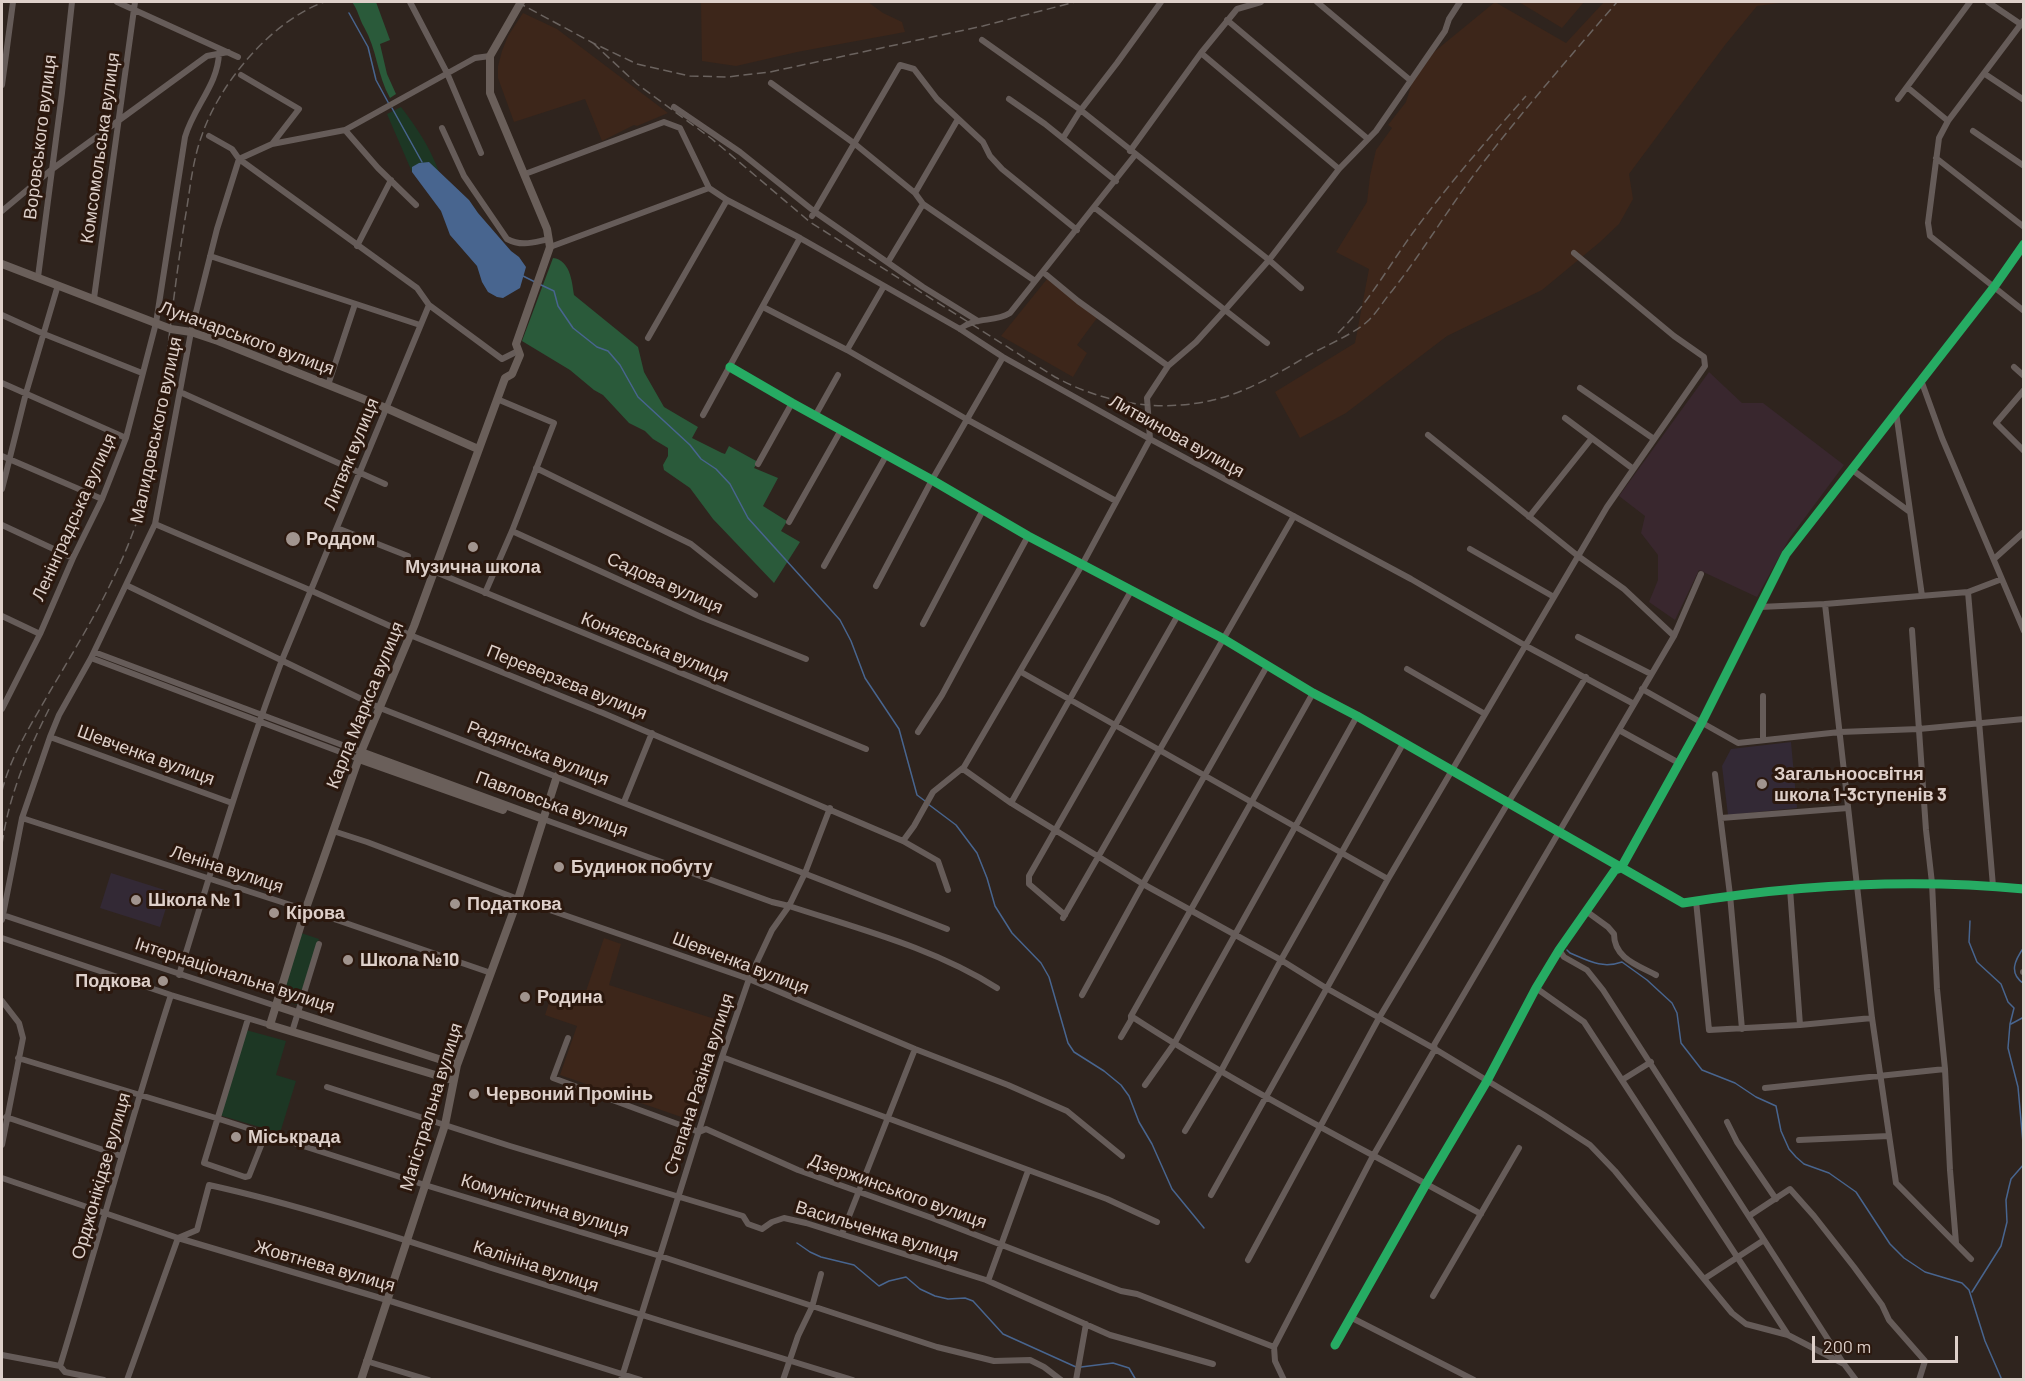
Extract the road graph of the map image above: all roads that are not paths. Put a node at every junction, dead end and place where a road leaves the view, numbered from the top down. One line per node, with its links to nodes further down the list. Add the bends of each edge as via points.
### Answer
1 (13, 2): 26 (street)
2 (72, 2): 50 (street, Воровського вулиця)
3 (117, 2): 12 (street)
4 (410, 2): 21 (street)
5 (521, 2): 19 (street)
6 (1161, 2): 32 (street)
7 (1261, 2): 13 (street, via 1237,9)
8 (1317, 2): 24 (street)
9 (1460, 2): 24 (street, via 1446,31)
10 (1970, 2): 27 (street)
11 (1988, 2): 14 (street)
12 (134, 5): 17 (street); 35 (street, Комсомольська вулиця)
13 (1227, 20): 18 (street); 41 (street)
14 (2023, 23): 22 (street)
15 (982, 40): 32 (street)
16 (219, 52): 17 (street); 35 (street, via 207,56); 88 (street, Ленінградська вулиця, via 219,67 185,137)
17 (228, 52): 20 (street)
18 (1201, 53): 45 (street); 49 (street)
19 (489, 56): 21 (street, via 475,58); 51 (street, via 490,93)
20 (238, 57)
21 (447, 73): 37 (street); 44 (street)
22 (1985, 74): 30 (street); 34 (street)
23 (241, 75): 42 (street, via 299,109)
24 (1410, 80): 41 (street)
25 (771, 83): 43 (street)
26 (2, 85)
27 (1907, 87): 29 (street); 34 (street)
28 (1009, 99): 40 (street)
29 (1898, 99)
30 (2024, 100)
31 (674, 107): 61 (street, via 740,152)
32 (1080, 111): 40 (street); 45 (street)
33 (958, 118): 43 (street, via 914,69 900,65); 55 (street); 63 (street, via 983,142 1002,169)
34 (1948, 121): 46 (street, via 1939,138)
35 (119, 123): 50 (street); 80 (street, Комсомольська вулиця)
36 (442, 128): 65 (street, via 464,176 507,239 516,244)
37 (345, 130): 42 (street); 52 (street)
38 (1973, 131): 48 (street)
39 (209, 136): 47 (street, via 232,149)
40 (1063, 138): 53 (street)
41 (1368, 139): 49 (street)
42 (272, 144): 47 (street)
43 (855, 144): 55 (street); 61 (street)
44 (481, 153)
45 (1132, 153): 53 (street); 70 (street)
46 (1936, 158): 62 (street); 78 (street, via 1930,236)
47 (239, 159): 67 (street); 69 (street, Малидовського вулиця)
48 (2024, 165)
49 (1339, 169): 70 (street)
50 (51, 170): 60 (street); 74 (street, Воровського вулиця)
51 (525, 174): 54 (street, via 664,122 680,128); 65 (street)
52 (391, 180): 58 (street); 67 (street)
53 (1116, 181): 59 (street)
54 (709, 188): 56 (street, Литвинова вулиця); 65 (street)
55 (915, 193): 57 (street)
56 (727, 200): 64 (street, Литвинова вулиця); 93 (street)
57 (923, 204): 71 (street); 75 (street)
58 (416, 205)
59 (1095, 208): 63 (street); 84 (street)
60 (2, 211)
61 (814, 214): 71 (street)
62 (2024, 227)
63 (1077, 230): 73 (street)
64 (800, 238): 77 (street, Литвинова вулиця); 83 (street)
65 (550, 243): 95 (street)
66 (2024, 244): 78 (street)
67 (357, 246): 82 (street, via 417,288)
68 (1574, 253): 124 (street, via 1704,357 1705,366)
69 (210, 256): 81 (street); 91 (street, Малидовського вулиця)
70 (1269, 260): 79 (street); 84 (street)
71 (888, 262): 87 (street)
72 (2, 264): 74 (street, Луначарського вулиця)
73 (1043, 272): 75 (street); 98 (street)
74 (38, 277): 76 (street, Луначарського вулиця)
75 (1035, 281): 87 (street, via 1007,315)
76 (58, 285): 80 (street, Луначарського вулиця); 92 (street)
77 (884, 286): 90 (street, Литвинова вулиця); 96 (street)
78 (1994, 287): 85 (street); 104 (street)
79 (1301, 288)
80 (94, 298): 88 (street, Луначарського вулиця)
81 (355, 304): 89 (street); 106 (street)
82 (429, 305): 89 (street, Литвяк вулиця); 95 (street, via 501,358)
83 (763, 307): 96 (street); 99 (street)
84 (1225, 310): 94 (street); 98 (street)
85 (2024, 311)
86 (2, 315): 92 (street)
87 (978, 321): 90 (street)
88 (156, 323): 91 (street, Луначарського вулиця); 101 (street, Ленінградська вулиця)
89 (420, 325): 113 (street, Литвяк вулиця)
90 (960, 329): 97 (street, Литвинова вулиця)
91 (191, 332): 106 (street, Луначарського вулиця); 109 (street, Малидовського вулиця)
92 (44, 334): 101 (street); 110 (street)
93 (648, 338)
94 (1267, 343)
95 (517, 348): 111 (street, Карла Маркса вулиця, via 520,355)
96 (847, 350): 118 (street)
97 (1003, 357): 118 (street); 123 (street, Литвинова вулиця)
98 (1168, 366): 123 (street, via 1147,398)
99 (730, 367): 112 (street); 115 (street)
100 (2014, 367): 103 (street)
101 (142, 373): 121 (street, Ленінградська вулиця)
102 (838, 375): 116 (street)
103 (2024, 376)
104 (1921, 380): 114 (street); 155 (street)
105 (2, 382): 110 (street)
106 (328, 385): 113 (street, Луначарського вулиця)
107 (1580, 388): 124 (street)
108 (2024, 390): 126 (street, via 1996,423)
109 (180, 392): 134 (street); 145 (street, Малидовського вулиця)
110 (26, 393): 121 (street); 129 (street)
111 (497, 399): 125 (street, Карла Маркса вулиця); 131 (street, via 554,423)
112 (792, 403): 116 (street); 130 (street)
113 (386, 408): 125 (street, Луначарського вулиця); 134 (street, Литвяк вулиця)
114 (1896, 412): 133 (street); 141 (street)
115 (703, 414)
116 (815, 416): 119 (street)
117 (1565, 418): 122 (street)
118 (968, 420): 135 (street); 139 (street)
119 (841, 430): 127 (street); 144 (street)
120 (1428, 435): 143 (street)
121 (126, 438): 138 (street, Ленінградська вулиця)
122 (1592, 438): 132 (street); 143 (street)
123 (1150, 439): 139 (street); 142 (street, Литвинова вулиця)
124 (1654, 439): 132 (street)
125 (478, 448): 158 (street, Карла Маркса вулиця)
126 (2024, 452)
127 (887, 454): 135 (street); 157 (street)
128 (2, 456): 129 (street)
129 (10, 460): 137 (street); 138 (street)
130 (758, 464)
131 (536, 468): 148 (street); 167 (street, via 691,544)
132 (1632, 468): 153 (street)
133 (1851, 469): 141 (street); 171 (street, via 1786,554)
134 (360, 472): 136 (street); 147 (street, Литвяк вулиця)
135 (932, 480): 140 (street); 162 (street)
136 (385, 484)
137 (2, 489)
138 (102, 499): 154 (street, Ленінградська вулиця)
139 (1116, 501): 156 (street)
140 (983, 510): 150 (street); 174 (street)
141 (1910, 512): 168 (street)
142 (1294, 516): 181 (street); 182 (street, Литвинова вулиця)
143 (1529, 517): 153 (street)
144 (789, 522)
145 (154, 524): 161 (street, Малидовського вулиця); 163 (street, Переверзєва вулиця)
146 (2, 525): 154 (street)
147 (337, 528): 152 (street); 163 (street, Литвяк вулиця)
148 (512, 531): 166 (street); 184 (street, Садова вулиця)
149 (2024, 532): 155 (street)
150 (1028, 536): 156 (street); 207 (street)
151 (1470, 549): 169 (street)
152 (408, 556)
153 (1578, 556): 169 (street); 179 (street, via 1624,589)
154 (73, 558): 177 (street, Ленінградська вулиця)
155 (1994, 559): 160 (street)
156 (1082, 565): 164 (street); 188 (street)
157 (824, 566)
158 (433, 571): 166 (street, Коняєвська вулиця); 178 (street, Карла Маркса вулиця)
159 (1701, 574): 179 (street)
160 (2002, 579): 165 (street); 176 (street)
161 (126, 585): 183 (street, Малидовського вулиця); 185 (street, Радянська вулиця)
162 (876, 586)
163 (312, 591): 178 (street, Переверзєва вулиця); 185 (street, Литвяк вулиця)
164 (1131, 591): 172 (street); 194 (street)
165 (1968, 592): 168 (street); 204 (street)
166 (485, 593): 213 (street, Коняєвська вулиця)
167 (755, 595)
168 (1922, 596): 170 (street)
169 (1554, 597): 182 (street)
170 (1825, 604): 171 (street); 208 (street)
171 (1760, 607): 202 (street)
172 (1178, 615): 181 (street); 203 (street)
173 (2, 616): 177 (street)
174 (923, 624)
175 (1912, 630): 205 (street)
176 (2024, 631)
177 (40, 634): 197 (street, Ленінградська вулиця)
178 (410, 635): 196 (street, Карла Маркса вулиця); 209 (street, Переверзєва вулиця)
179 (1674, 636): 189 (street)
180 (1578, 637): 189 (street)
181 (1222, 638): 186 (street); 214 (street)
182 (1526, 646): 190 (street, Литвинова вулиця); 198 (street)
183 (92, 655): 200 (street, Павловська вулиця); 210 (street, Малидовського вулиця)
184 (806, 659)
185 (282, 660): 196 (street, Радянська вулиця); 200 (street, Литвяк вулиця)
186 (1267, 666): 192 (street); 220 (street)
187 (1407, 669): 198 (street)
188 (1021, 672): 194 (street); 217 (street)
189 (1651, 674): 191 (street)
190 (1586, 677): 195 (street, Литвинова вулиця); 226 (street)
191 (1642, 689): 195 (street); 202 (street)
192 (1313, 693): 199 (street); 225 (street)
193 (1763, 696): 211 (street)
194 (1069, 700): 203 (street); 224 (street)
195 (1634, 704): 206 (street)
196 (380, 708): 215 (street, Карла Маркса вулиця); 221 (street, Радянська вулиця)
197 (2, 709)
198 (1485, 714): 218 (street)
199 (1357, 716): 212 (street); 232 (street)
200 (261, 718): 215 (street, Павловська вулиця); 222 (street, Литвяк вулиця)
201 (2024, 719): 204 (street)
202 (1702, 722): 211 (street, via 1738,743); 216 (street)
203 (1114, 724): 214 (street); 233 (street)
204 (1981, 724): 205 (street); 246 (street)
205 (1919, 729): 208 (street); 243 (street)
206 (1619, 730): 216 (street); 235 (street)
207 (918, 732)
208 (1840, 732): 211 (street); 228 (street)
209 (652, 733): 223 (street); 227 (street, Переверзєва вулиця)
210 (50, 736): 222 (street, Шевченка вулиця); 229 (street, Малидовського вулиця)
211 (1763, 740)
212 (1404, 742): 218 (street); 237 (street)
213 (866, 749)
214 (1160, 749): 220 (street); 238 (street)
215 (360, 755): 231 (street, Павловська вулиця); 234 (street, Карла Маркса вулиця)
216 (1679, 763): 239 (street)
217 (963, 769): 224 (street); 236 (street, via 933,792)
218 (1451, 771): 226 (street); 242 (street)
219 (1715, 774): 230 (street)
220 (1206, 775): 225 (street); 244 (street)
221 (557, 776): 223 (street, Радянська вулиця); 231 (street, Магістральна вулиця)
222 (232, 802): 241 (street, Литвяк вулиця)
223 (624, 802): 240 (street, Радянська вулиця)
224 (1011, 802): 233 (street)
225 (1250, 802): 232 (street); 255 (street)
226 (1508, 803): 235 (street); 277 (street)
227 (830, 808): 236 (street, Переверзєва вулиця); 240 (street, Степана Разіна вулиця)
228 (1848, 808): 230 (street); 245 (street)
229 (22, 818): 241 (street, Леніна вулиця); 257 (street, Малидовського вулиця)
230 (1721, 818): 250 (street)
231 (542, 820): 251 (street, Магістральна вулиця); 253 (street, Павловська вулиця)
232 (1296, 826): 237 (street); 259 (street)
233 (1056, 830): 238 (street); 238 (street, via 1029,876 1029,884 1064,916)
234 (333, 831): 251 (street, Шевченка вулиця); 254 (street, Карла Маркса вулиця)
235 (1560, 833): 239 (street); 288 (street)
236 (903, 841): 249 (street, Переверзєва вулиця, via 938,861)
237 (1341, 852): 242 (street); 263 (street)
238 (1098, 857): 244 (street)
239 (1622, 868): 252 (street, via 1683,903); 256 (street, via 1615,870)
240 (805, 873): 253 (street, Степана Разіна вулиця); 258 (street, Радянська вулиця)
241 (208, 879): 254 (street, Леніна вулиця); 265 (street, Литвяк вулиця)
242 (1388, 879): 269 (street)
243 (1932, 883): 245 (street); 246 (street); 293 (street)
244 (1143, 885): 255 (street); 272 (street)
245 (1857, 885): 247 (street); 278 (street)
246 (1994, 886): 248 (street)
247 (1790, 889): 250 (street); 281 (street)
248 (2024, 889)
249 (948, 890)
250 (1730, 895): 252 (street); 282 (street)
251 (518, 899): 264 (street, Магістральна вулиця); 267 (street, Шевченка вулиця)
252 (1696, 901): 282 (street, via 1709,1030)
253 (789, 906): 267 (street, Степана Разіна вулиця, via 772,930); 268 (street, Павловська вулиця, via 911,947)
254 (305, 910): 264 (street, Леніна вулиця); 274 (street, Карла Маркса вулиця)
255 (1191, 910): 259 (street); 276 (street)
256 (1586, 911): 262 (street); 266 (street, via 1614,934 1614,945 1621,955)
257 (2, 918): 265 (street, Інтернаціональна вулиця)
258 (947, 929)
259 (1235, 935): 263 (street); 286 (street)
260 (2, 938): 271 (street, Інтернаціональна вулиця)
261 (320, 944): 275 (street)
262 (1559, 950): 270 (street); 291 (street, via 1587,970 1604,990)
263 (1281, 960): 269 (street); 294 (street)
264 (491, 973): 292 (street, Магістральна вулиця)
265 (179, 975): 274 (street, Інтернаціональна вулиця)
266 (1656, 975)
267 (749, 979): 287 (street, Шевченка вулиця); 289 (street, Степана Разіна вулиця)
268 (997, 988)
269 (1326, 988): 277 (street); 303 (street)
270 (1536, 988): 297 (street, via 1584,1022); 298 (street)
271 (171, 995): 279 (street, Інтернаціональна вулиця); 302 (street, Орджонікідзе вулиця)
272 (1082, 995)
273 (2, 1001): 290 (street, via 19,1023 23,1038)
274 (276, 1006): 275 (street, Інтернаціональна вулиця); 280 (street, Карла Маркса вулиця)
275 (298, 1012): 283 (street); 292 (street, Інтернаціональна вулиця)
276 (1131, 1016): 284 (street); 286 (street)
277 (1379, 1018): 288 (street); 309 (street)
278 (1872, 1018): 281 (street); 295 (street)
279 (248, 1019): 280 (street, Інтернаціональна вулиця); 305 (street)
280 (270, 1025): 283 (street, Інтернаціональна вулиця)
281 (1800, 1025): 282 (street)
282 (1742, 1029)
283 (292, 1032): 296 (street, Інтернаціональна вулиця)
284 (1121, 1037)
285 (568, 1038): 311 (street, Дзержинського вулиця, via 554,1078)
286 (1174, 1044): 294 (street); 299 (street)
287 (915, 1049): 306 (street); 318 (street, Шевченка вулиця, via 1067,1111)
288 (1435, 1049): 298 (street); 319 (street)
289 (722, 1057): 306 (street); 311 (street, Степана Разіна вулиця)
290 (18, 1058): 302 (street, Комуністична вулиця); 304 (street)
291 (1651, 1062): 297 (street); 330 (street)
292 (457, 1065): 296 (street, Магістральна вулиця)
293 (1945, 1069): 295 (street); 336 (street)
294 (1221, 1071): 303 (street); 310 (street)
295 (1881, 1075): 301 (street); 313 (street)
296 (452, 1080): 308 (street, Магістральна вулиця)
297 (1622, 1080): 339 (street)
298 (1487, 1081): 322 (street); 343 (street, via 1590,1145)
299 (1145, 1085)
300 (327, 1088): 308 (street, Васильченка вулиця)
301 (1765, 1088)
302 (140, 1096): 305 (street, Комуністична вулиця); 317 (street, Орджонікідзе вулиця)
303 (1266, 1097): 309 (street); 325 (street)
304 (6, 1116): 315 (street); 317 (street)
305 (216, 1118): 312 (street, Комуністична вулиця); 312 (street, via 204,1163 245,1177 251,1175)
306 (887, 1119): 320 (street); 324 (street)
307 (1727, 1122): 327 (street)
308 (445, 1125): 323 (street, Магістральна вулиця); 326 (street, Васильченка вулиця)
309 (1320, 1126): 319 (street); 341 (street)
310 (1185, 1131)
311 (699, 1132): 324 (street, Дзержинського вулиця, via 706,1129 798,1170); 326 (street, Степана Разіна вулиця)
312 (266, 1133): 323 (street, Комуністична вулиця)
313 (1889, 1136): 314 (street); 336 (street, via 1896,1183)
314 (1799, 1140)
315 (2, 1144)
316 (1519, 1148): 329 (street)
317 (121, 1156): 328 (street, Орджонікідзе вулиця)
318 (1122, 1156)
319 (1373, 1156): 322 (street); 353 (street)
320 (1028, 1171): 331 (street, via 1107,1199); 337 (street)
321 (2, 1178): 328 (street, Жовтнева вулиця)
322 (1426, 1184): 329 (street); 349 (street)
323 (425, 1185): 335 (street, Магістральна вулиця); 338 (street, Комуністична вулиця)
324 (859, 1191): 332 (street); 337 (street, Дзержинського вулиця)
325 (1211, 1195)
326 (678, 1197): 332 (street, Васильченка вулиця, via 743,1216 748,1224 762,1229 784,1218); 338 (street, Степана Разіна вулиця)
327 (1776, 1199): 330 (street); 374 (street, via 1791,1189 1814,1216 1882,1305 1889,1320 1924,1361)
328 (107, 1212): 333 (street, Жовтнева вулиця); 359 (street, Орджонікідзе вулиця)
329 (1481, 1214): 345 (street)
330 (1749, 1216): 334 (street)
331 (1157, 1222)
332 (842, 1234): 344 (street, Васильченка вулиця)
333 (178, 1238): 335 (street, Калініна вулиця, via 197,1230 209,1185); 346 (street, Жовтнева вулиця); 363 (street)
334 (1764, 1239): 339 (street); 358 (street)
335 (407, 1241): 346 (street, Магістральна вулиця); 348 (street, Калініна вулиця)
336 (1956, 1244): 340 (street)
337 (1001, 1245): 344 (street); 353 (street, Дзержинського вулиця)
338 (660, 1256): 347 (street, Комуністична вулиця); 348 (street, Степана Разіна вулиця)
339 (1738, 1257): 343 (street); 351 (street)
340 (1971, 1259)
341 (1248, 1260)
342 (821, 1274): 347 (street)
343 (1704, 1279): 351 (street, via 1746,1324)
344 (988, 1281): 350 (street, Васильченка вулиця)
345 (1433, 1296)
346 (387, 1300): 355 (street, Магістральна вулиця); 361 (street, Жовтнева вулиця)
347 (812, 1307): 356 (street); 369 (street, Комуністична вулиця, via 994,1361 1030,1360)
348 (642, 1316): 356 (street, Калініна вулиця); 361 (street, Степана Разіна вулиця)
349 (1352, 1318): 352 (street); 372 (street)
350 (1086, 1324): 357 (street, Васильченка вулиця, via 1132,1343); 370 (street)
351 (1788, 1335): 358 (street)
352 (1335, 1345)
353 (1274, 1347): 371 (street, via 1275,1361)
354 (2, 1355): 359 (street)
355 (366, 1361): 364 (street, Магістральна вулиця); 365 (street)
356 (788, 1362): 367 (street); 368 (street, Калініна вулиця)
357 (1214, 1364)
358 (1844, 1364): 373 (street)
359 (60, 1366): 360 (street)
360 (64, 1376): 362 (street)
361 (622, 1377): 366 (street, Жовтнева вулиця)
362 (104, 1380)
363 (127, 1380)
364 (361, 1380)
365 (429, 1380)
366 (641, 1380)
367 (783, 1380)
368 (853, 1380)
369 (1061, 1380)
370 (1076, 1380)
371 (1284, 1380)
372 (1474, 1380)
373 (1856, 1380)
374 (1919, 1380)

